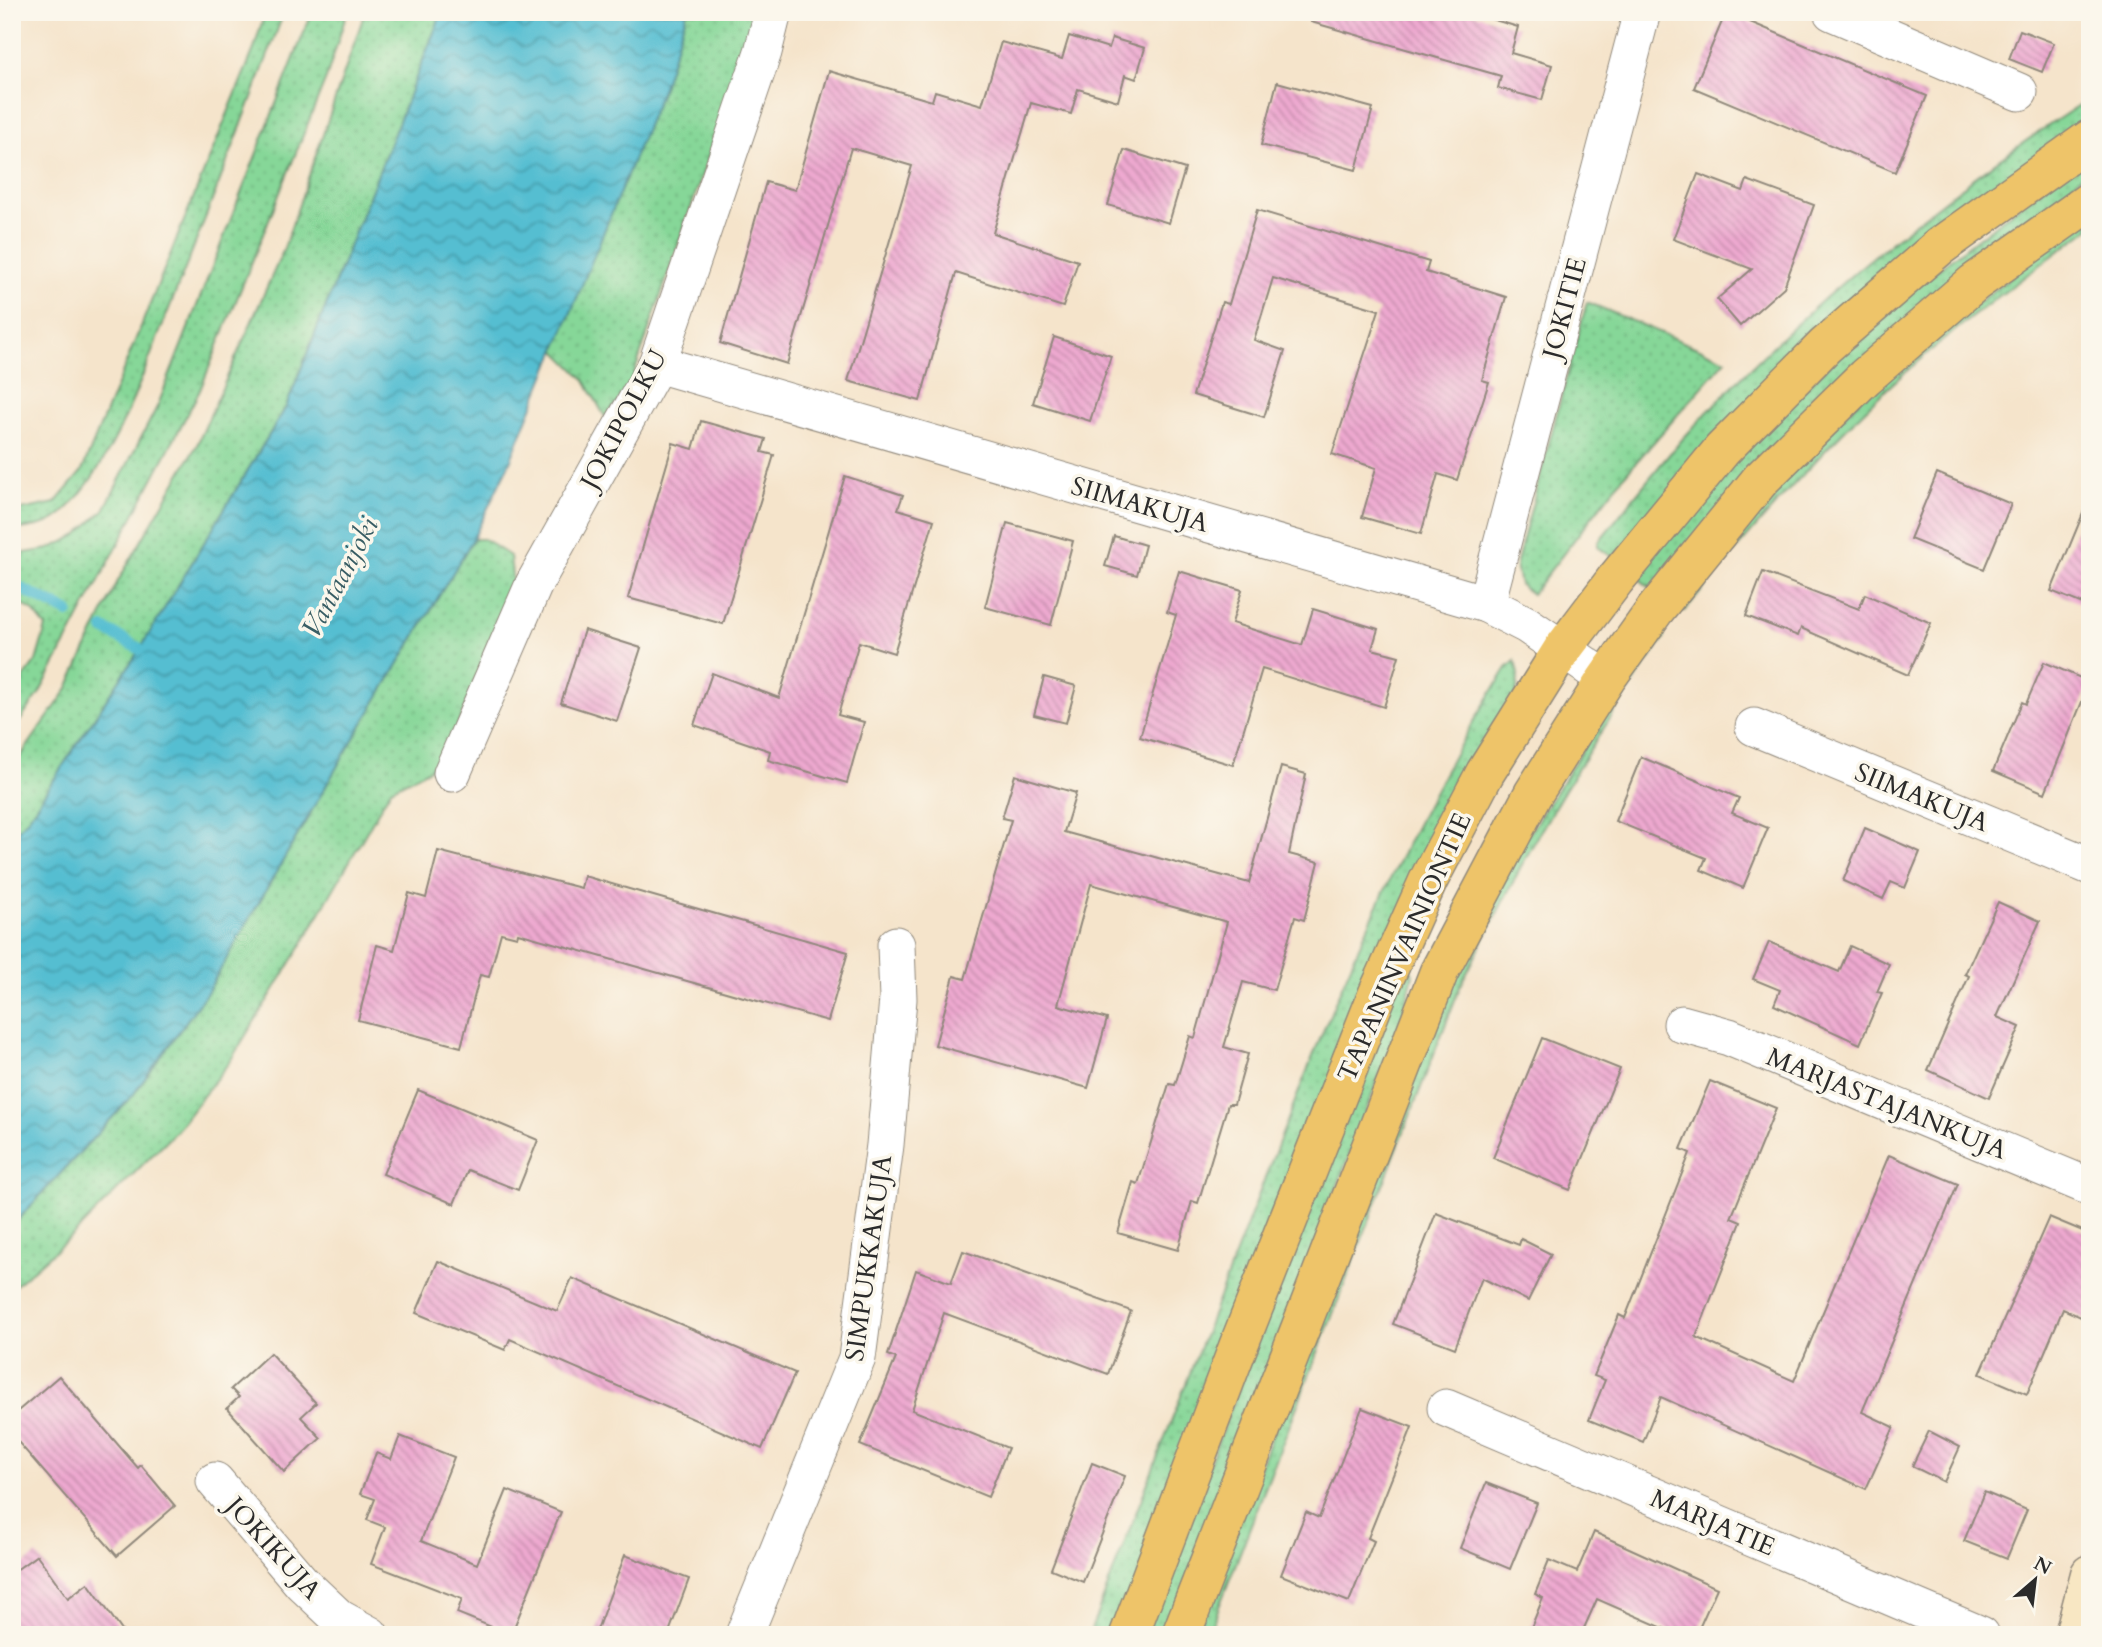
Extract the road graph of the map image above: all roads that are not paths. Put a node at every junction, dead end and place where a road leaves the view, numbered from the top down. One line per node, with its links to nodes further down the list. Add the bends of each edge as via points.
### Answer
1 (773, 12): 7 (street, JOKIPOLKU)
2 (1642, 12): 8 (street, JOKITIE)
3 (1832, 12): 4 (street)
4 (2020, 92)
5 (2090, 139): 9 (main road, TAPANINVAINIONTIE, via 1939,247 1825,346 1722,450)
6 (2090, 201): 10 (main road, TAPANINVAINIONTIE, via 1974,283 1865,377 1761,479 1655,610)
7 (657, 364): 8 (street, SIIMAKUJA); 12 (street, JOKIPOLKU, via 534,583)
8 (1486, 604): 9 (street, SIIMAKUJA)
9 (1562, 650): 10 (street, SIIMAKUJA); 22 (main road, TAPANINVAINIONTIE, via 1479,785 1378,993)
10 (1606, 679): 23 (main road, TAPANINVAINIONTIE, via 1533,794 1439,972)
11 (1754, 727): 13 (street, SIIMAKUJA)
12 (452, 773)
13 (2090, 866)
14 (896, 945): 21 (street, SIMPUKKAKUJA, via 898,999 885,1145 857,1358)
15 (1682, 1024): 16 (street, MARJASTAJANKUJA, via 1729,1037)
16 (2090, 1187)
17 (1446, 1408): 24 (street, MARJATIE)
18 (215, 1481): 20 (street, JOKIKUJA, via 302,1583 338,1618)
19 (2090, 1574): 25 (street)
20 (370, 1635)
21 (744, 1635)
22 (1129, 1635)
23 (1181, 1635)
24 (1981, 1635)
25 (2074, 1635)

